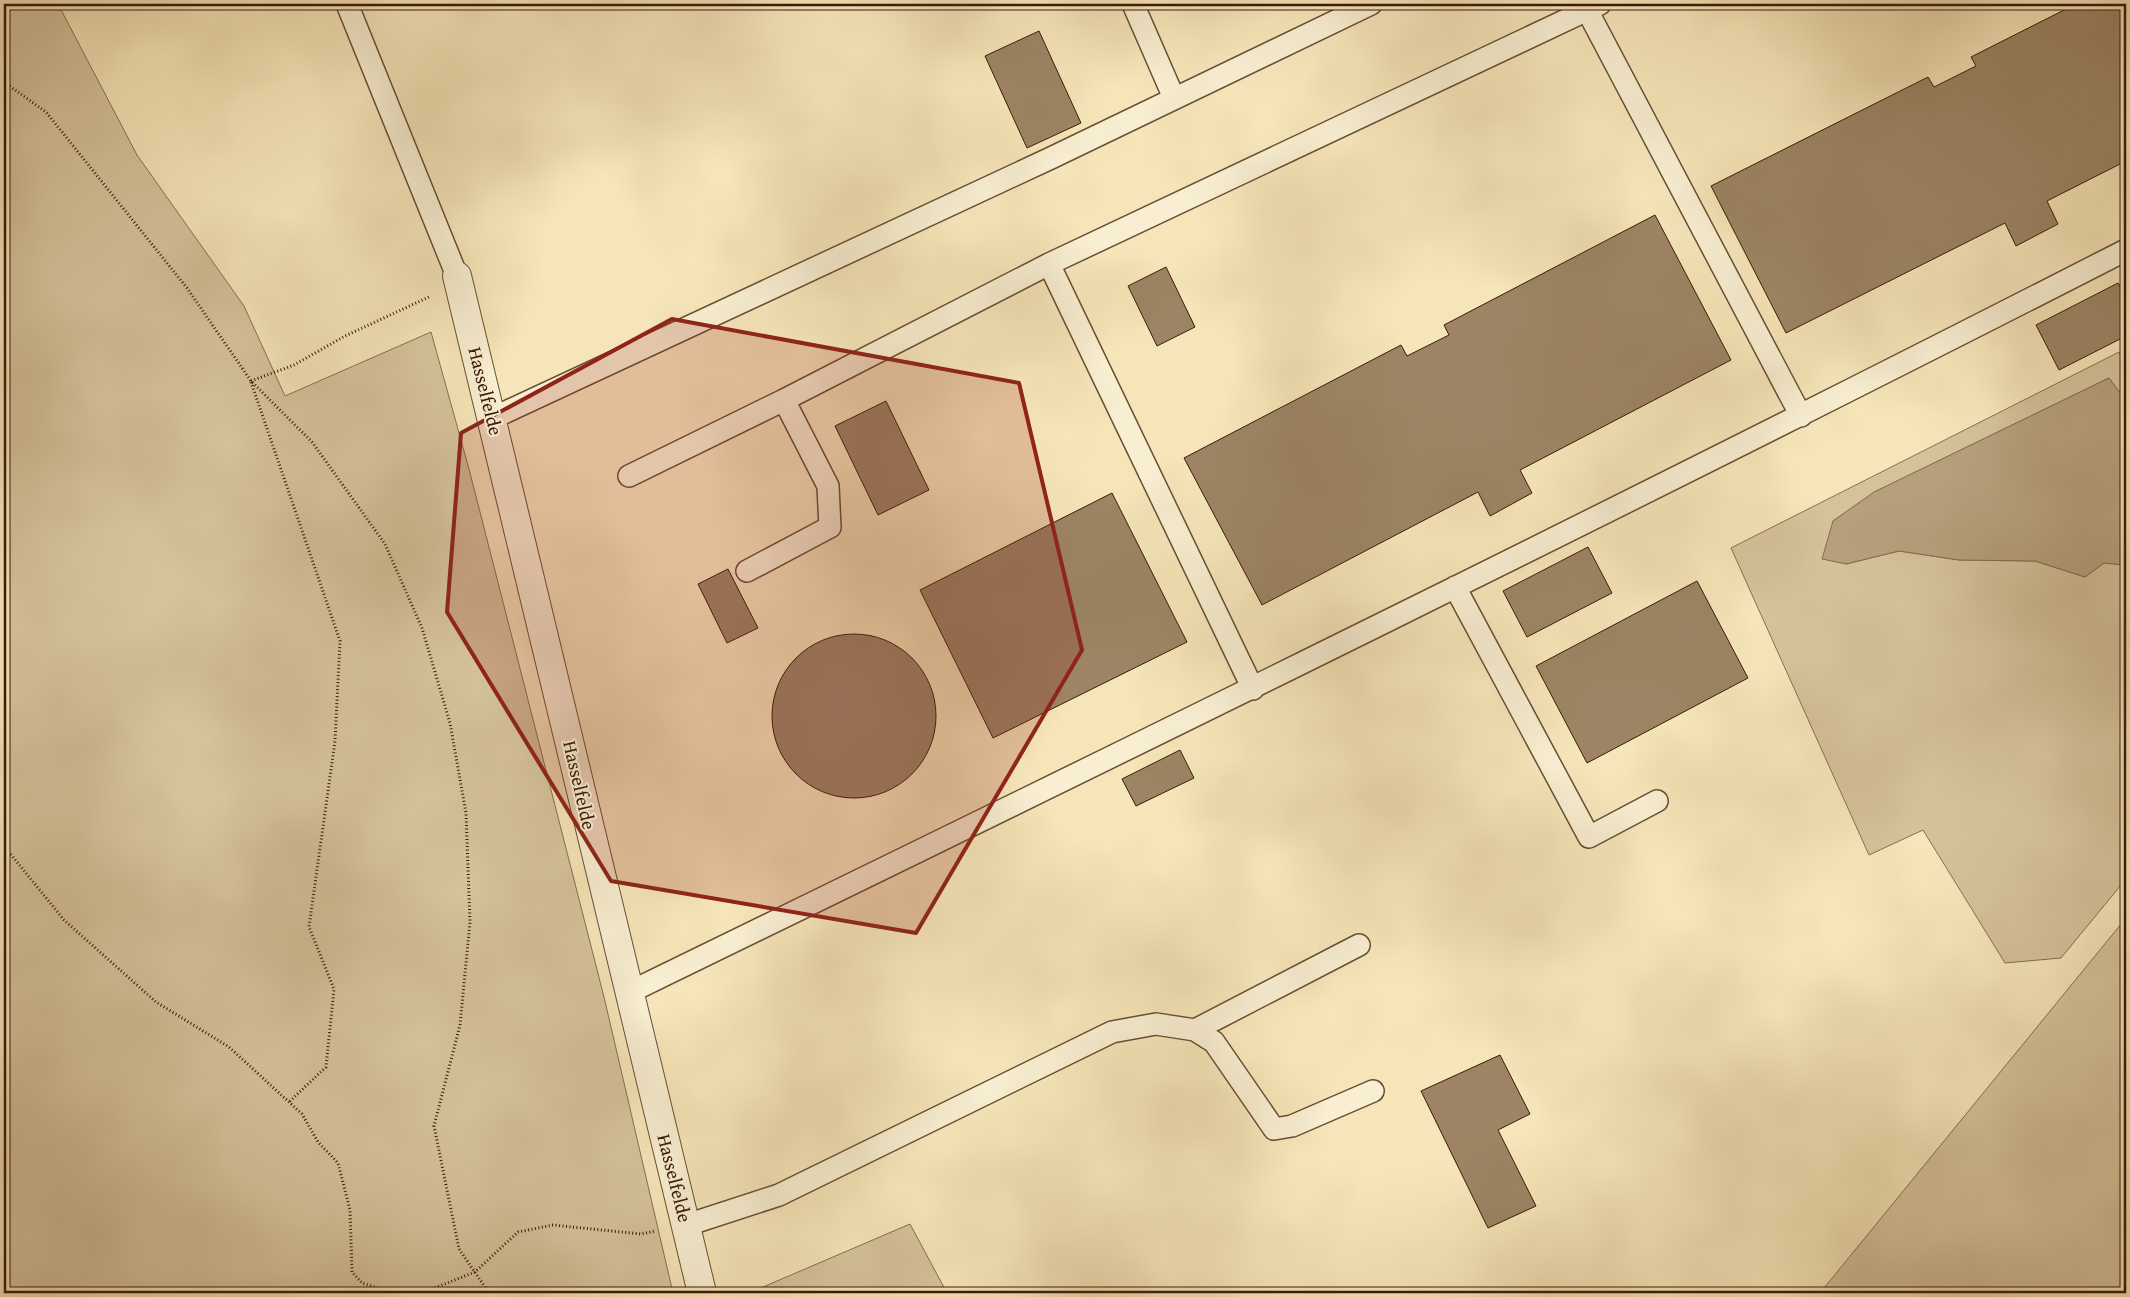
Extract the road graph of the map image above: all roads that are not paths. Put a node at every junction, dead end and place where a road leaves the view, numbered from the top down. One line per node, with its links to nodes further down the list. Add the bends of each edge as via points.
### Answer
1 (347, 4): 8 (lane)
2 (1133, 4): 5 (lane)
3 (1371, 4): 5 (lane)
4 (1593, 7): 7 (lane); 10 (lane)
5 (1174, 98): 11 (lane)
6 (2126, 250): 10 (lane)
7 (1049, 264): 9 (lane); 15 (lane)
8 (458, 279): 11 (street, Hasselfelde)
9 (784, 400): 12 (lane); 13 (lane, via 828,486 830,527)
10 (1801, 416): 14 (lane)
11 (493, 418): 18 (street, Hasselfelde)
12 (629, 476)
13 (747, 571)
14 (1456, 587): 15 (lane); 16 (lane, via 1589,837)
15 (1253, 689): 18 (lane)
16 (1657, 801)
17 (1359, 946): 19 (lane)
18 (630, 992): 21 (street, Hasselfelde)
19 (1195, 1030): 20 (lane, via 1214,1042 1274,1129 1292,1126); 21 (lane, via 1156,1024 1112,1032 779,1195)
20 (1373, 1091)
21 (687, 1225): 22 (street, Hasselfelde)
22 (702, 1293)

